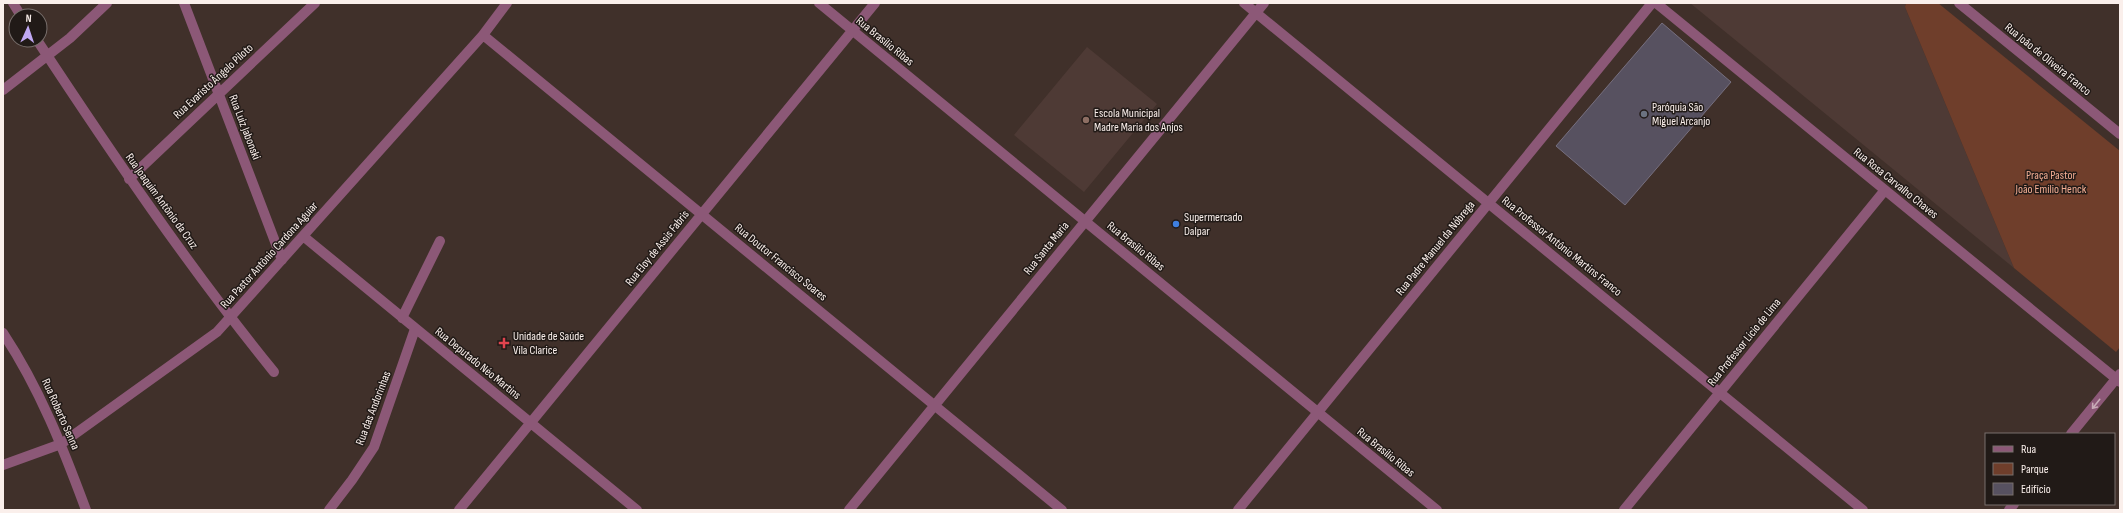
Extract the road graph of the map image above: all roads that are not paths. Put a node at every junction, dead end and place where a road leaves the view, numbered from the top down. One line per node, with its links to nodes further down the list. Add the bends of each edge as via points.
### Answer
1 (107, 3): 16 (street)
2 (184, 3): 18 (street, Rua Luiz Jabonski)
3 (315, 3): 18 (street, Rua Evaristo Ângelo Piloto)
4 (507, 3): 14 (street, Rua Pastor Antônio Cardona Aguiar)
5 (819, 3): 13 (street, Rua Brasílio Ribas)
6 (875, 3): 13 (street, Rua Eloy de Assis Fabris)
7 (1244, 3): 12 (street, Rua Professor Antônio Martins Franco)
8 (1264, 3): 12 (street, Rua Santa Maria)
9 (1652, 3): 22 (street, Rua Padre Manuel da Nóbrega)
10 (1656, 3): 21 (street, Rua Rosa Carvalho Chaves)
11 (1959, 3): 19 (street, Rua João de Oliveira Franco)
12 (1256, 13): 22 (street, Rua Professor Antônio Martins Franco); 24 (street, Rua Santa Maria)
13 (852, 30): 23 (street, Rua Eloy de Assis Fabris); 24 (street, Rua Brasílio Ribas)
14 (483, 35): 23 (street, Rua Doutor Francisco Soares); 25 (street, Rua Pastor Antônio Cardona Aguiar)
15 (42, 48): 16 (street, Rua Joaquim Antônio da Cruz)
16 (48, 56): 17 (street); 20 (street, Rua Joaquim Antônio da Cruz)
17 (3, 90)
18 (218, 94): 20 (street, Rua Evaristo Ângelo Piloto); 27 (street, Rua Luiz Jabonski)
19 (2120, 134)
20 (129, 179): 28 (street, Rua Joaquim Antônio da Cruz)
21 (1885, 190): 33 (street, Rua Rosa Carvalho Chaves); 34 (street, Rua Professor Lício de Lima)
22 (1488, 203): 34 (street, Rua Professor Antônio Martins Franco); 36 (street, Rua Padre Manuel da Nóbrega)
23 (701, 214): 35 (street, Rua Doutor Francisco Soares); 37 (street, Rua Eloy de Assis Fabris)
24 (1085, 222): 35 (street, Rua Santa Maria); 36 (street, Rua Brasílio Ribas)
25 (303, 236): 27 (street, Rua Pastor Antônio Cardona Aguiar); 29 (street, Rua Deputado Néo Martins)
26 (440, 241): 29 (street)
27 (282, 260): 28 (street, Rua Pastor Antônio Cardona Aguiar)
28 (230, 318): 32 (street, Rua Joaquim Antônio da Cruz); 39 (street, Rua Pastor Antônio Cardona Aguiar, via 217,332)
29 (402, 318): 30 (street, Rua Deputado Néo Martins)
30 (415, 328): 37 (street, Rua Deputado Néo Martins); 42 (street, Rua das Andorinhas, via 374,446)
31 (3, 333): 39 (street, Rua Roberto Senna, via 35,386)
32 (274, 372)
33 (2119, 379): 38 (street, one-way to 38)
34 (1720, 392): 49 (street, Rua Professor Lício de Lima); 50 (street, Rua Professor Antônio Martins Franco)
35 (935, 406): 45 (street, Rua Santa Maria); 46 (street, Rua Doutor Francisco Soares)
36 (1318, 412): 47 (street, Rua Padre Manuel da Nóbrega); 48 (street, Rua Brasílio Ribas)
37 (530, 423): 43 (street, Rua Eloy de Assis Fabris); 44 (street, Rua Deputado Néo Martins)
38 (2072, 433)
39 (61, 444): 40 (street, Rua Pastor Antônio Cardona Aguiar); 41 (street, Rua Roberto Senna)
40 (3, 465)
41 (86, 510)
42 (329, 510)
43 (459, 510)
44 (637, 510)
45 (849, 510)
46 (1062, 510)
47 (1238, 510)
48 (1437, 510)
49 (1624, 510)
50 (1863, 510)

